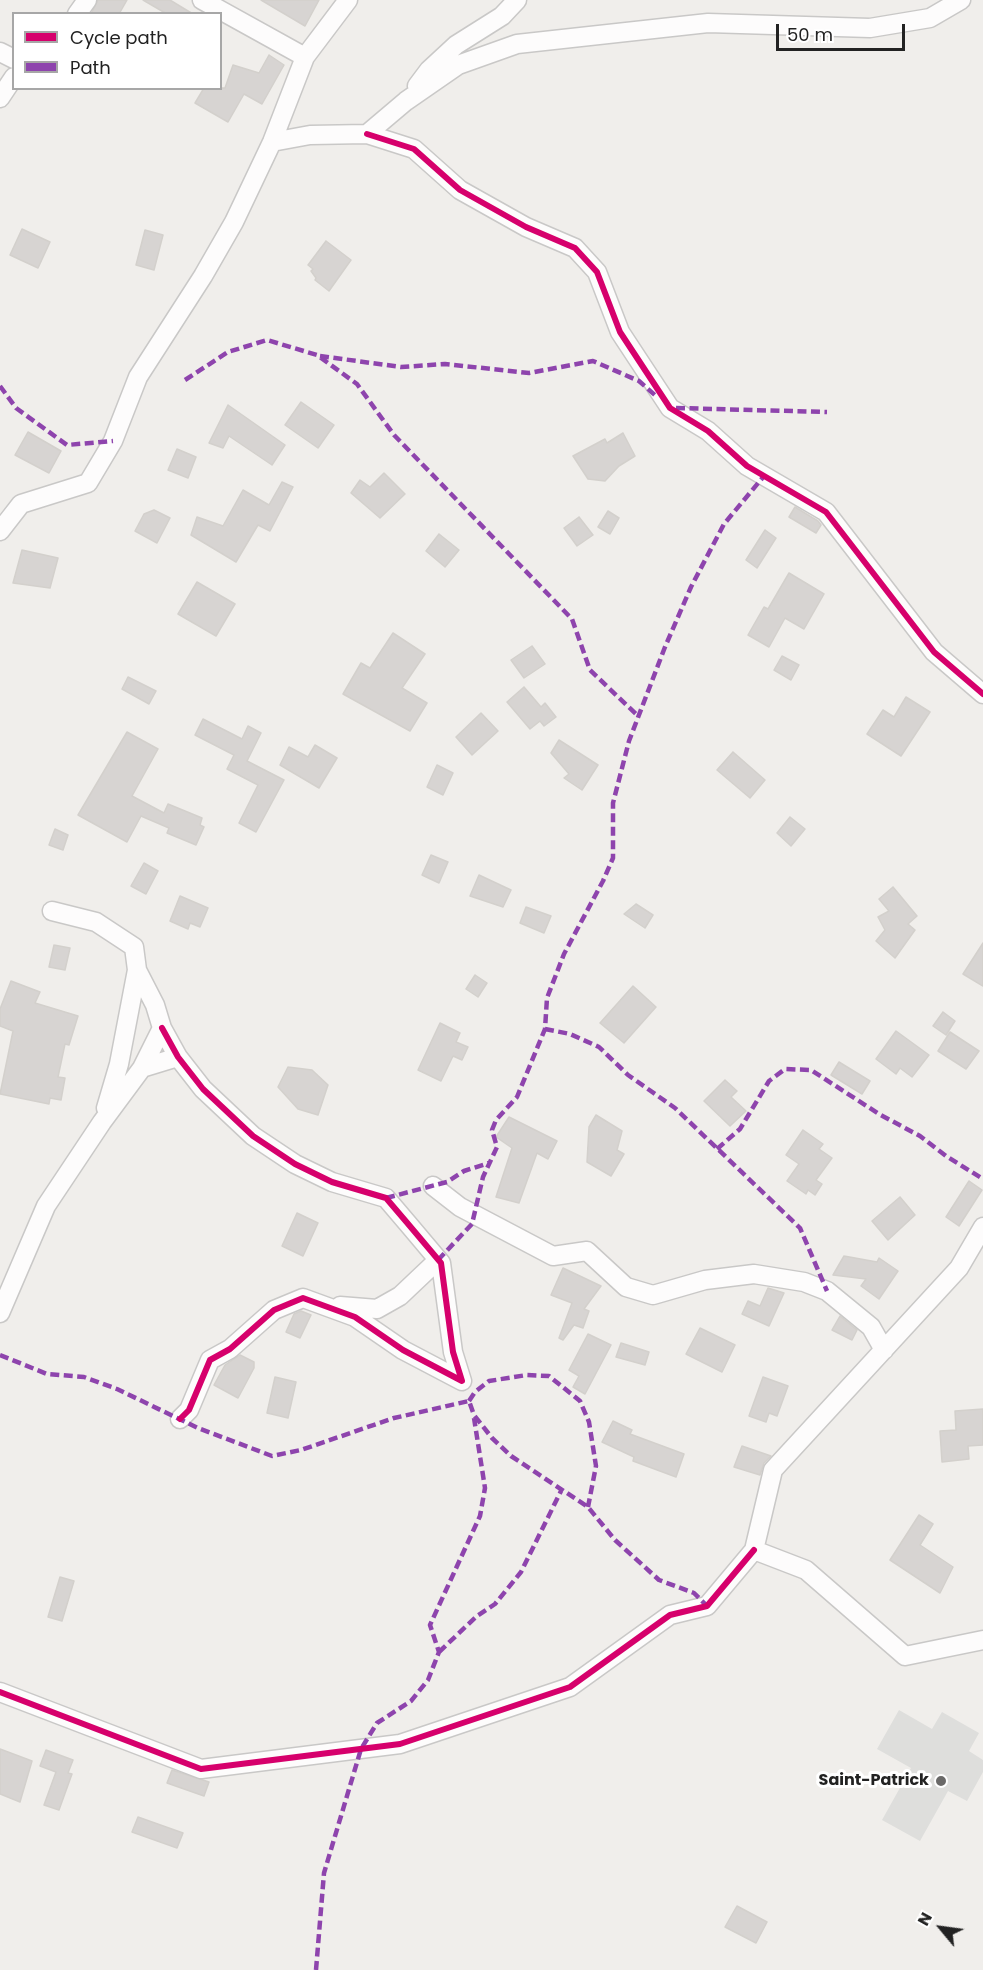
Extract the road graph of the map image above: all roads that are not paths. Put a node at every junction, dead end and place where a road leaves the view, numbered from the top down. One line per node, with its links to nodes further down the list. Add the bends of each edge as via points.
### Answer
1 (202, 0): 5 (street)
2 (348, 0): 5 (street)
3 (517, 0): 8 (street, via 502,16 456,45 429,70)
4 (962, 0): 8 (street, via 930,18 870,28 708,23 517,44 458,65)
5 (305, 57): 10 (street)
6 (12, 80): 7 (street)
7 (0, 98)
8 (406, 101): 9 (street)
9 (367, 134): 10 (street, via 310,135); 12 (street, via 414,149 460,190 526,227 575,248 597,272 620,332 670,408 708,431 747,466 826,512 934,652)
10 (272, 142): 11 (street, via 234,222 138,377 113,441 88,483 21,504)
11 (0, 531)
12 (983, 694)
13 (52, 911): 14 (street, via 96,922 134,947)
14 (137, 970): 15 (street); 18 (street, via 119,1064)
15 (162, 1028): 16 (street); 17 (street)
16 (178, 1057): 17 (street); 21 (street, via 203,1089 253,1136 295,1164 332,1182 386,1198)
17 (141, 1068): 18 (street)
18 (102, 1122): 23 (street, via 46,1206)
19 (433, 1186): 24 (street, via 460,1207 552,1256 587,1251 626,1287 652,1296 705,1280 754,1274 804,1282 827,1291 871,1327)
20 (983, 1227): 24 (street, via 959,1268)
21 (438, 1260): 22 (street, via 400,1296 377,1308); 22 (street, via 453,1352 462,1381)
22 (329, 1305): 25 (street, via 303,1298 274,1310 230,1349 210,1360 189,1410)
23 (0, 1313)
24 (884, 1350): 26 (street, via 773,1470)
25 (180, 1419)
26 (754, 1550): 27 (street, via 806,1570 905,1656); 28 (street, via 707,1606 670,1615 570,1687 400,1744 201,1769)
27 (983, 1640)
28 (0, 1692)

